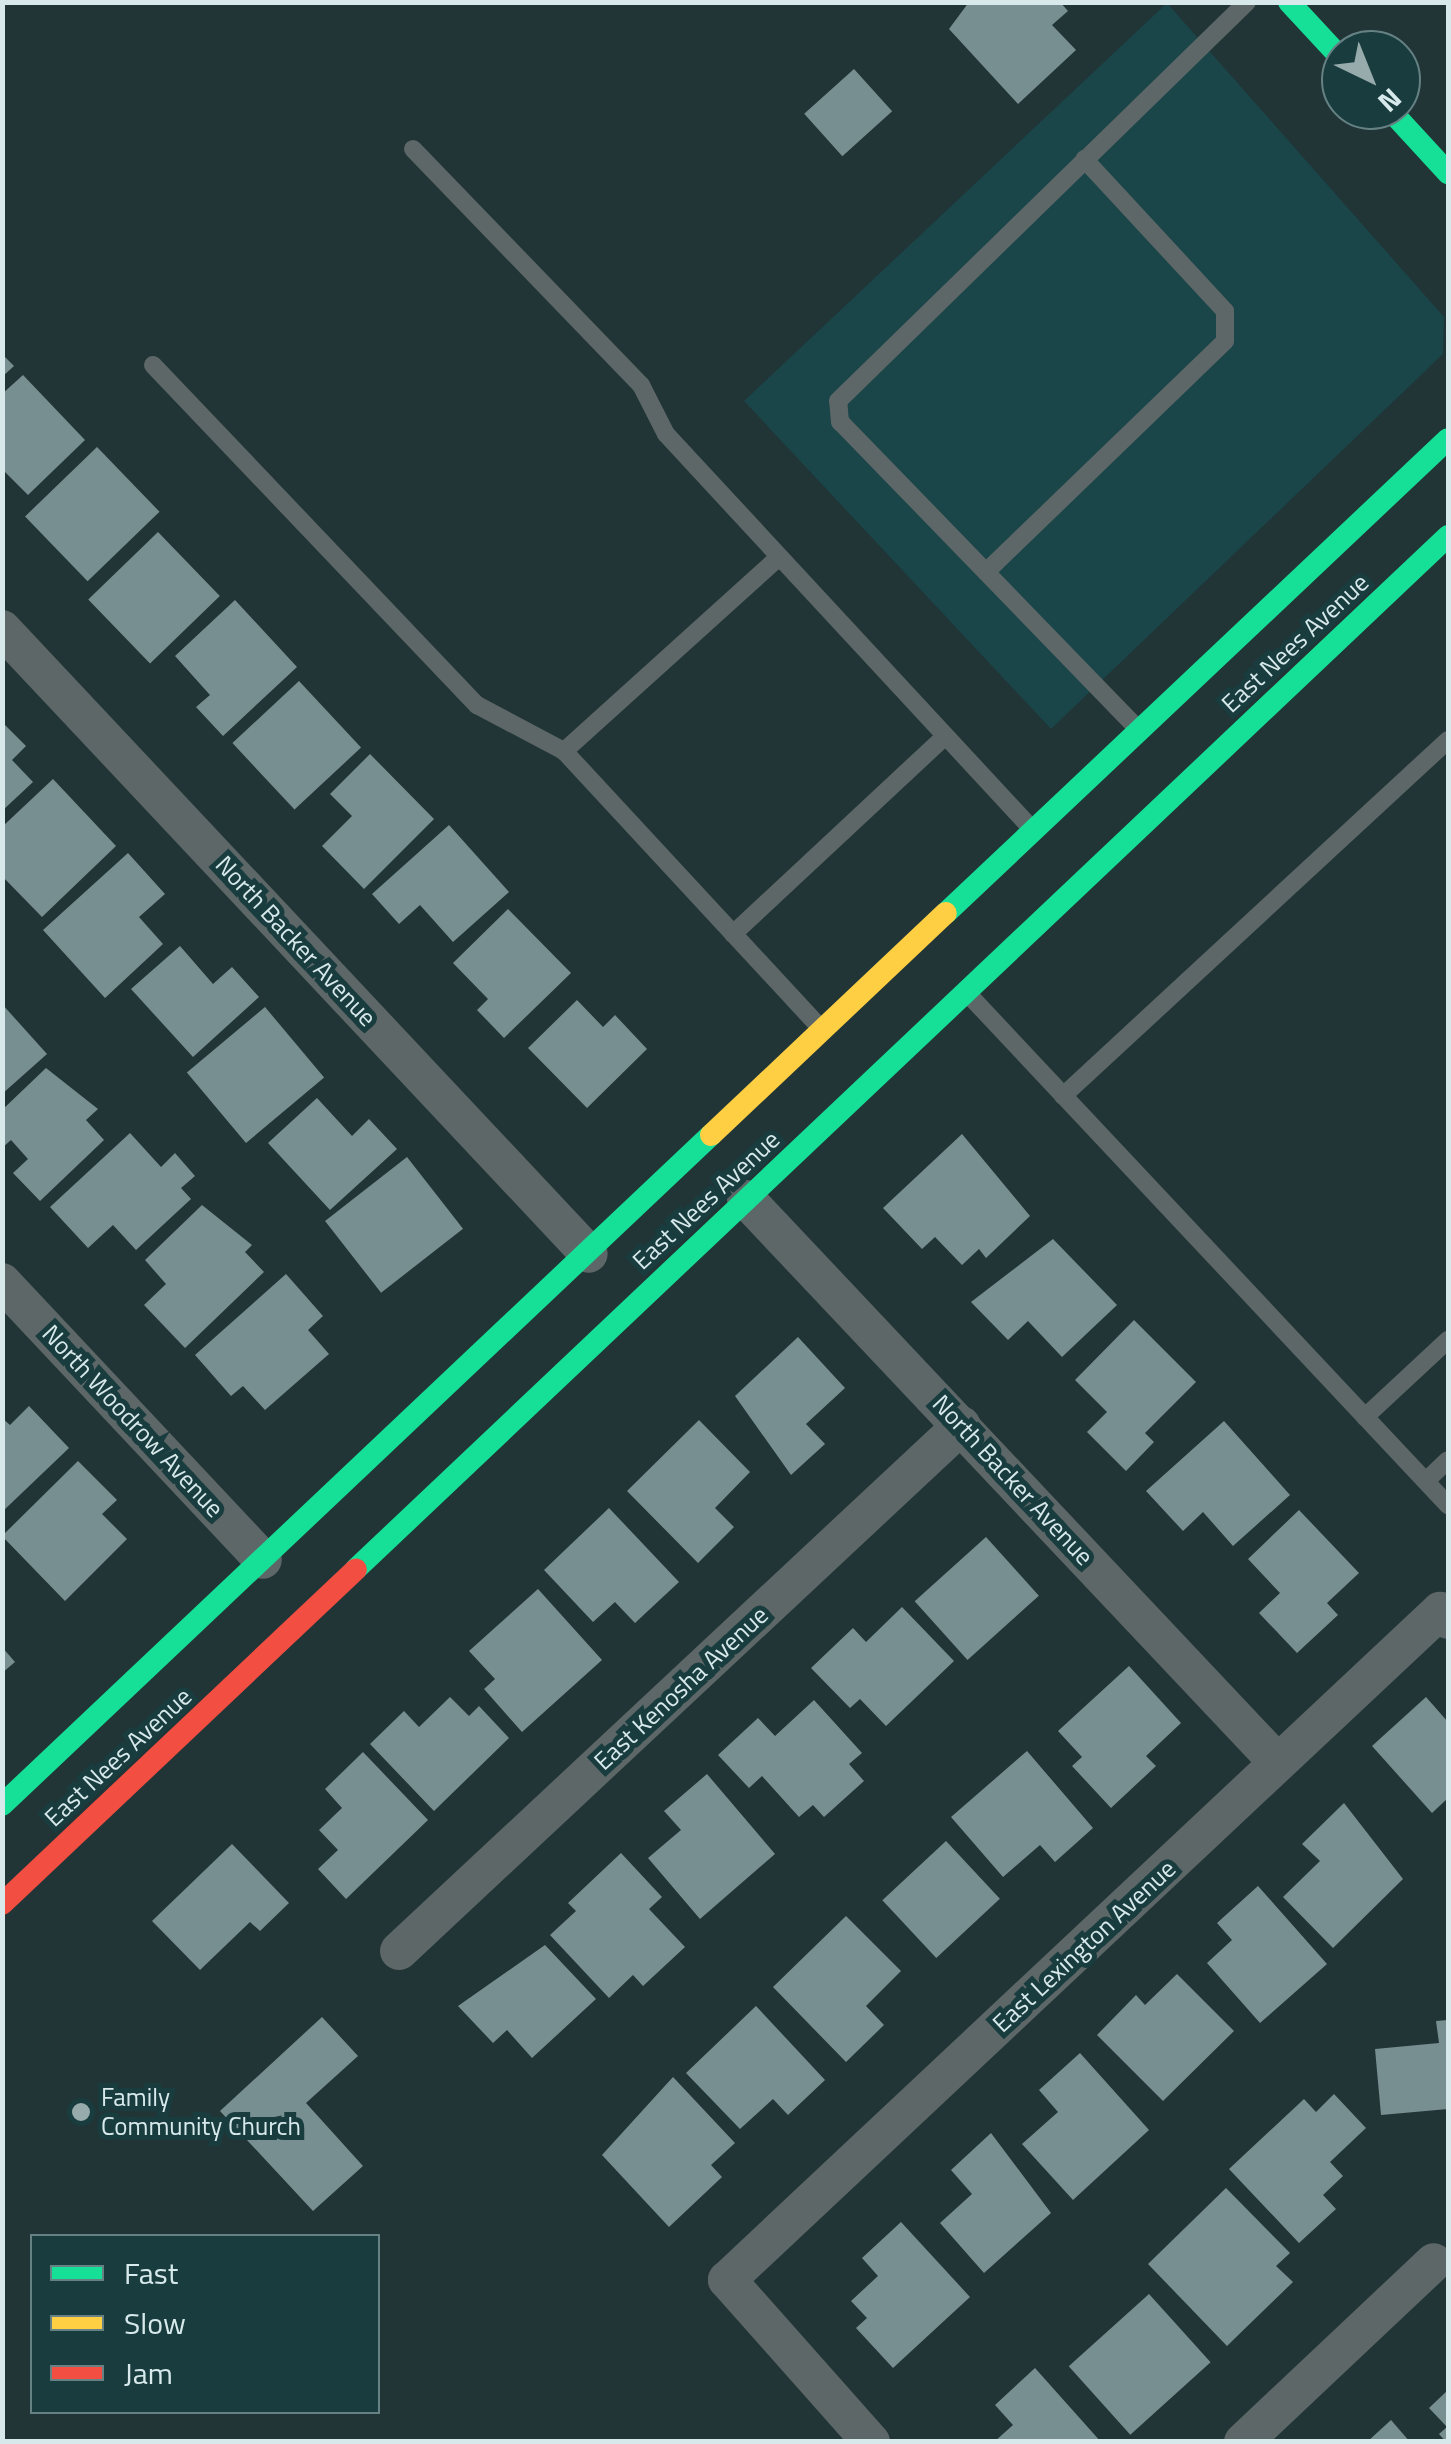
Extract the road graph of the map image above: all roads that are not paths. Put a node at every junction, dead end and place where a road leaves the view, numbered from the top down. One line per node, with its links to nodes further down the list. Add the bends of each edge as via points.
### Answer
1 (1247, 2): 6 (lane)
2 (1289, 2): 3 (main road)
3 (1321, 36)
4 (1408, 130): 7 (main road)
5 (412, 149): 11 (lane, via 641,386 666,434)
6 (1084, 159): 12 (lane, via 1225,311 1225,341); 12 (lane, via 838,401 840,422)
7 (1448, 173)
8 (153, 365): 17 (lane, via 477,705)
9 (1448, 440): 14 (main road, East Nees Avenue)
10 (1448, 536): 20 (main road, East Nees Avenue)
11 (779, 557): 15 (lane); 17 (lane)
12 (986, 572): 14 (lane)
13 (2, 629): 26 (street, North Backer Avenue)
14 (1138, 729): 18 (main road, East Nees Avenue)
15 (946, 736): 18 (lane); 19 (lane)
16 (1448, 740): 23 (lane)
17 (564, 751): 19 (lane)
18 (1033, 831): 21 (main road, East Nees Avenue)
19 (733, 934): 21 (lane)
20 (966, 992): 23 (lane); 25 (main road, East Nees Avenue)
21 (822, 1030): 22 (main road); 26 (main road, East Nees Avenue)
22 (821, 1064)
23 (1063, 1096): 29 (lane)
24 (747, 1158): 25 (main road)
25 (746, 1199): 30 (street, North Backer Avenue); 38 (main road, East Nees Avenue)
26 (589, 1254): 34 (main road, East Nees Avenue)
27 (2, 1282): 34 (street, North Woodrow Avenue)
28 (1448, 1340): 29 (lane)
29 (1366, 1417): 32 (lane)
30 (962, 1425): 36 (street, North Backer Avenue); 39 (street, East Kenosha Avenue)
31 (1448, 1460): 32 (lane)
32 (1426, 1481): 33 (lane)
33 (1448, 1505)
34 (263, 1560): 37 (main road, East Nees Avenue)
35 (1444, 1616): 36 (street, East Lexington Avenue)
36 (1278, 1763): 41 (street, East Lexington Avenue, via 728,2280)
37 (2, 1805)
38 (2, 1904)
39 (399, 1951)
40 (1434, 2262): 42 (street)
41 (871, 2442)
42 (1243, 2442)

